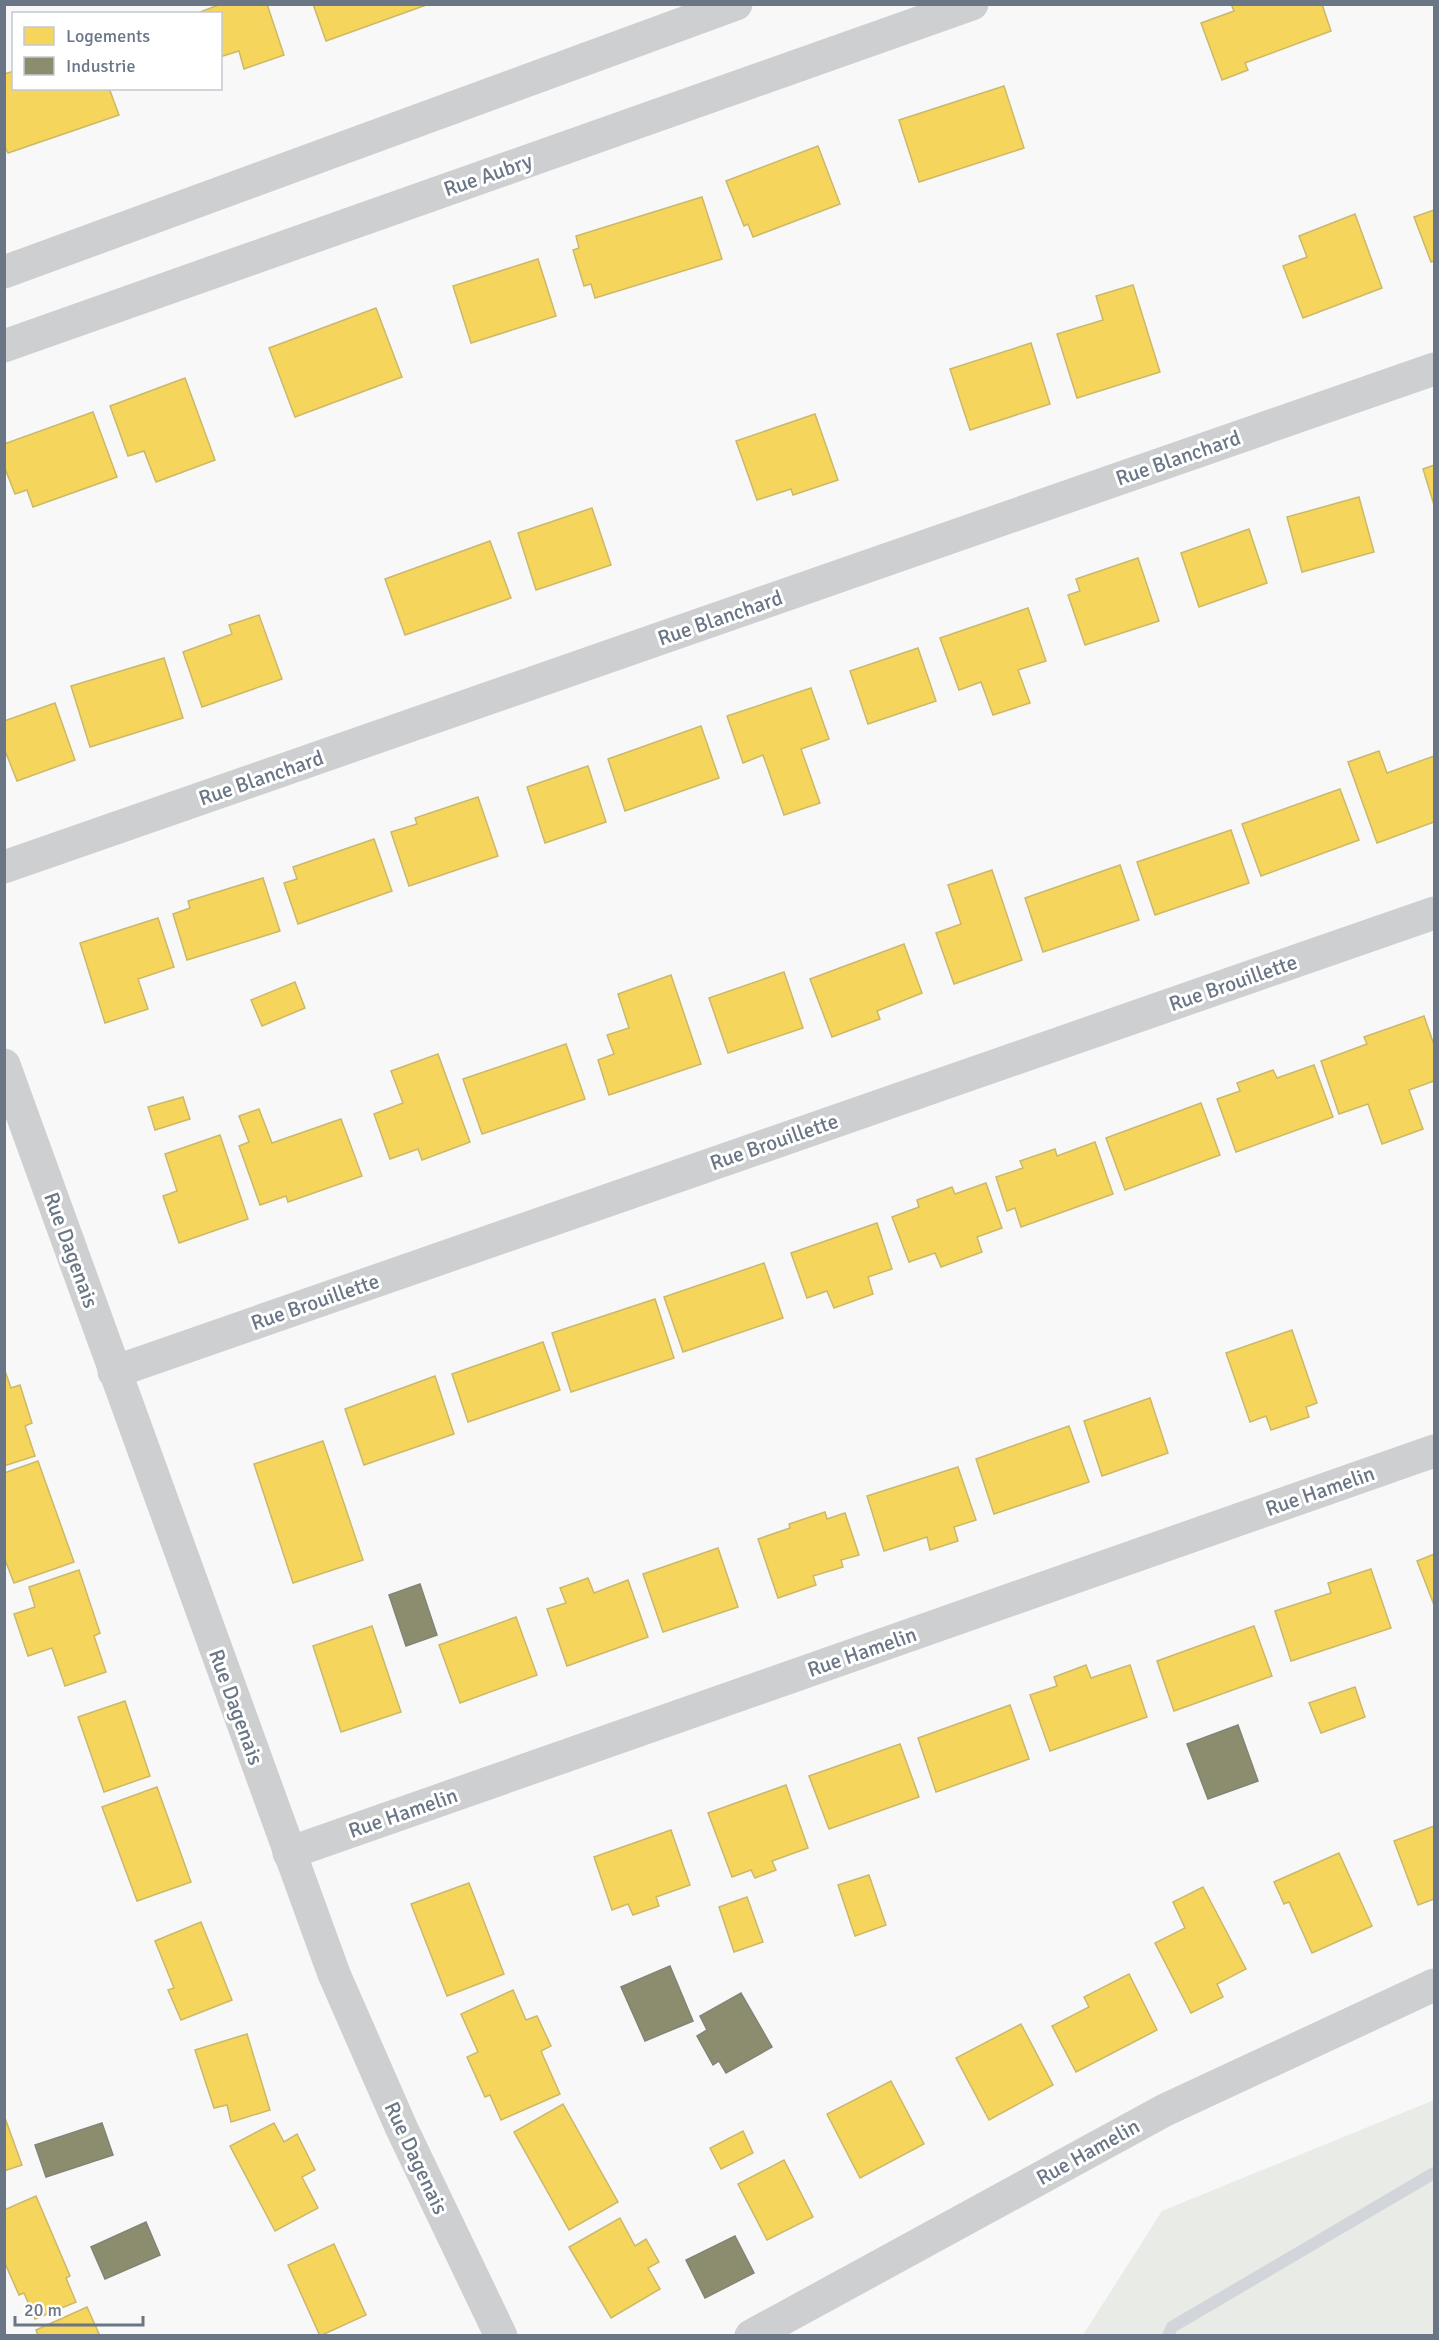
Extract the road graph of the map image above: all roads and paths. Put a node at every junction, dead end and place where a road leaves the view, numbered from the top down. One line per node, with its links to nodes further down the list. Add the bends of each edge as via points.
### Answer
1 (736, 4): 3 (street)
2 (972, 4): 4 (street, Rue Aubry)
3 (4, 272)
4 (4, 346)
5 (1434, 369): 6 (street, Rue Blanchard)
6 (4, 867)
7 (1434, 913): 9 (street, Rue Brouillette)
8 (4, 1065): 9 (street, Rue Dagenais)
9 (114, 1372): 11 (street, Rue Dagenais)
10 (1434, 1451): 11 (street, Rue Hamelin)
11 (289, 1853): 13 (street, Rue Dagenais, via 334,1974 400,2127)
12 (1434, 1985): 14 (street, Rue Hamelin, via 1165,2110)
13 (501, 2336)
14 (751, 2336)

